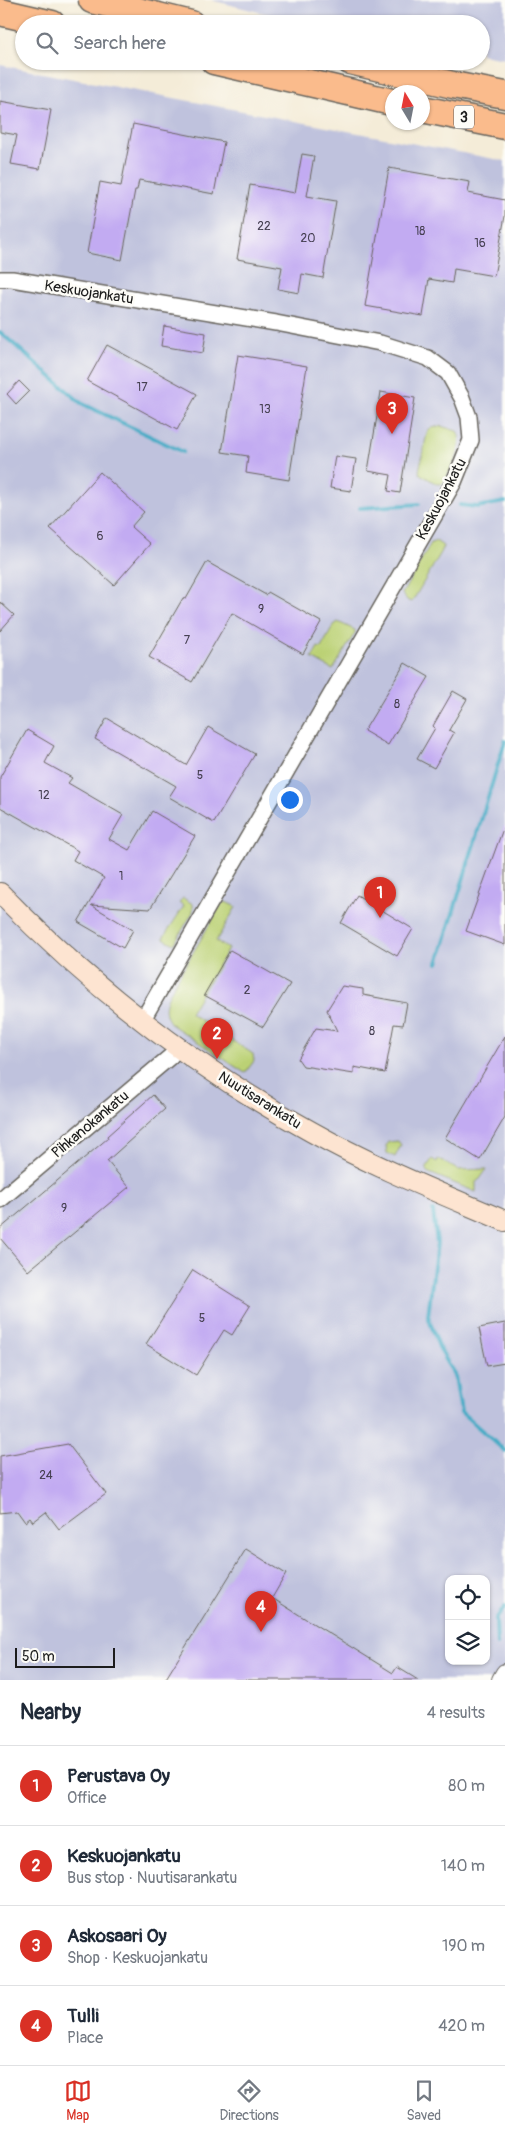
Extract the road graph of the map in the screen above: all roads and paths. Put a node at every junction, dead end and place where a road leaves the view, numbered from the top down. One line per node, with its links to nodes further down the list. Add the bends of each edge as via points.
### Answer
1 (92, 0): 4 (highway)
2 (0, 12): 3 (highway)
3 (15, 15)
4 (154, 15)
5 (253, 70): 8 (highway)
6 (389, 70): 7 (highway, 3)
7 (505, 95)
8 (385, 100)
9 (430, 110): 10 (highway, 3)
10 (505, 126)
11 (0, 279): 13 (street, Keskuojankatu, via 380,343 428,358 448,373 469,417 471,440 454,482)
12 (0, 893): 13 (main road, Nuutisarankatu, via 100,988)
13 (143, 1020): 14 (main road, Nuutisarankatu)
14 (178, 1047): 15 (street, Pihkanokankatu, via 172,1056); 16 (main road, Nuutisarankatu, via 311,1132)
15 (0, 1200)
16 (505, 1221)
17 (505, 1673): 18 (street)
18 (501, 1680)

